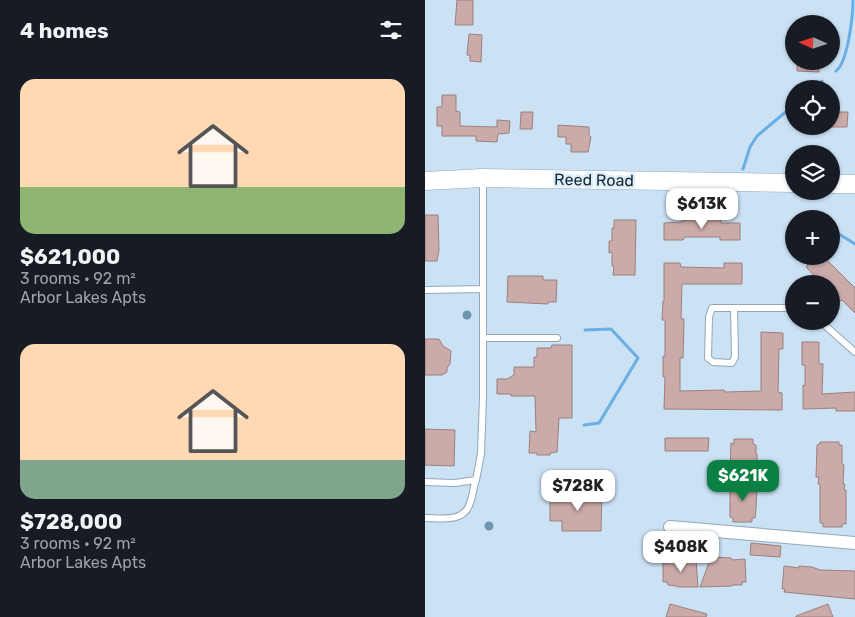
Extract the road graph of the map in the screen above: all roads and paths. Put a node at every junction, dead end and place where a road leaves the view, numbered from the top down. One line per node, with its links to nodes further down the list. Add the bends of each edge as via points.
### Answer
1 (483, 178): 2 (main road, Reed Road); 3 (main road, Reed Road); 6 (lane)
2 (425, 181)
3 (785, 183)
4 (840, 184): 5 (main road)
5 (855, 184)
6 (483, 289): 7 (lane); 11 (lane)
7 (425, 290)
8 (735, 308): 8 (lane, via 712,308 708,358 713,362 732,363 735,357); 9 (lane)
9 (785, 308)
10 (830, 330): 13 (lane)
11 (483, 338): 12 (lane); 14 (lane, via 481,454)
12 (557, 338)
13 (855, 352)
14 (476, 480): 15 (lane); 16 (lane, via 470,504 458,518)
15 (425, 482)
16 (425, 518)
17 (670, 527): 18 (street)
18 (855, 542)

